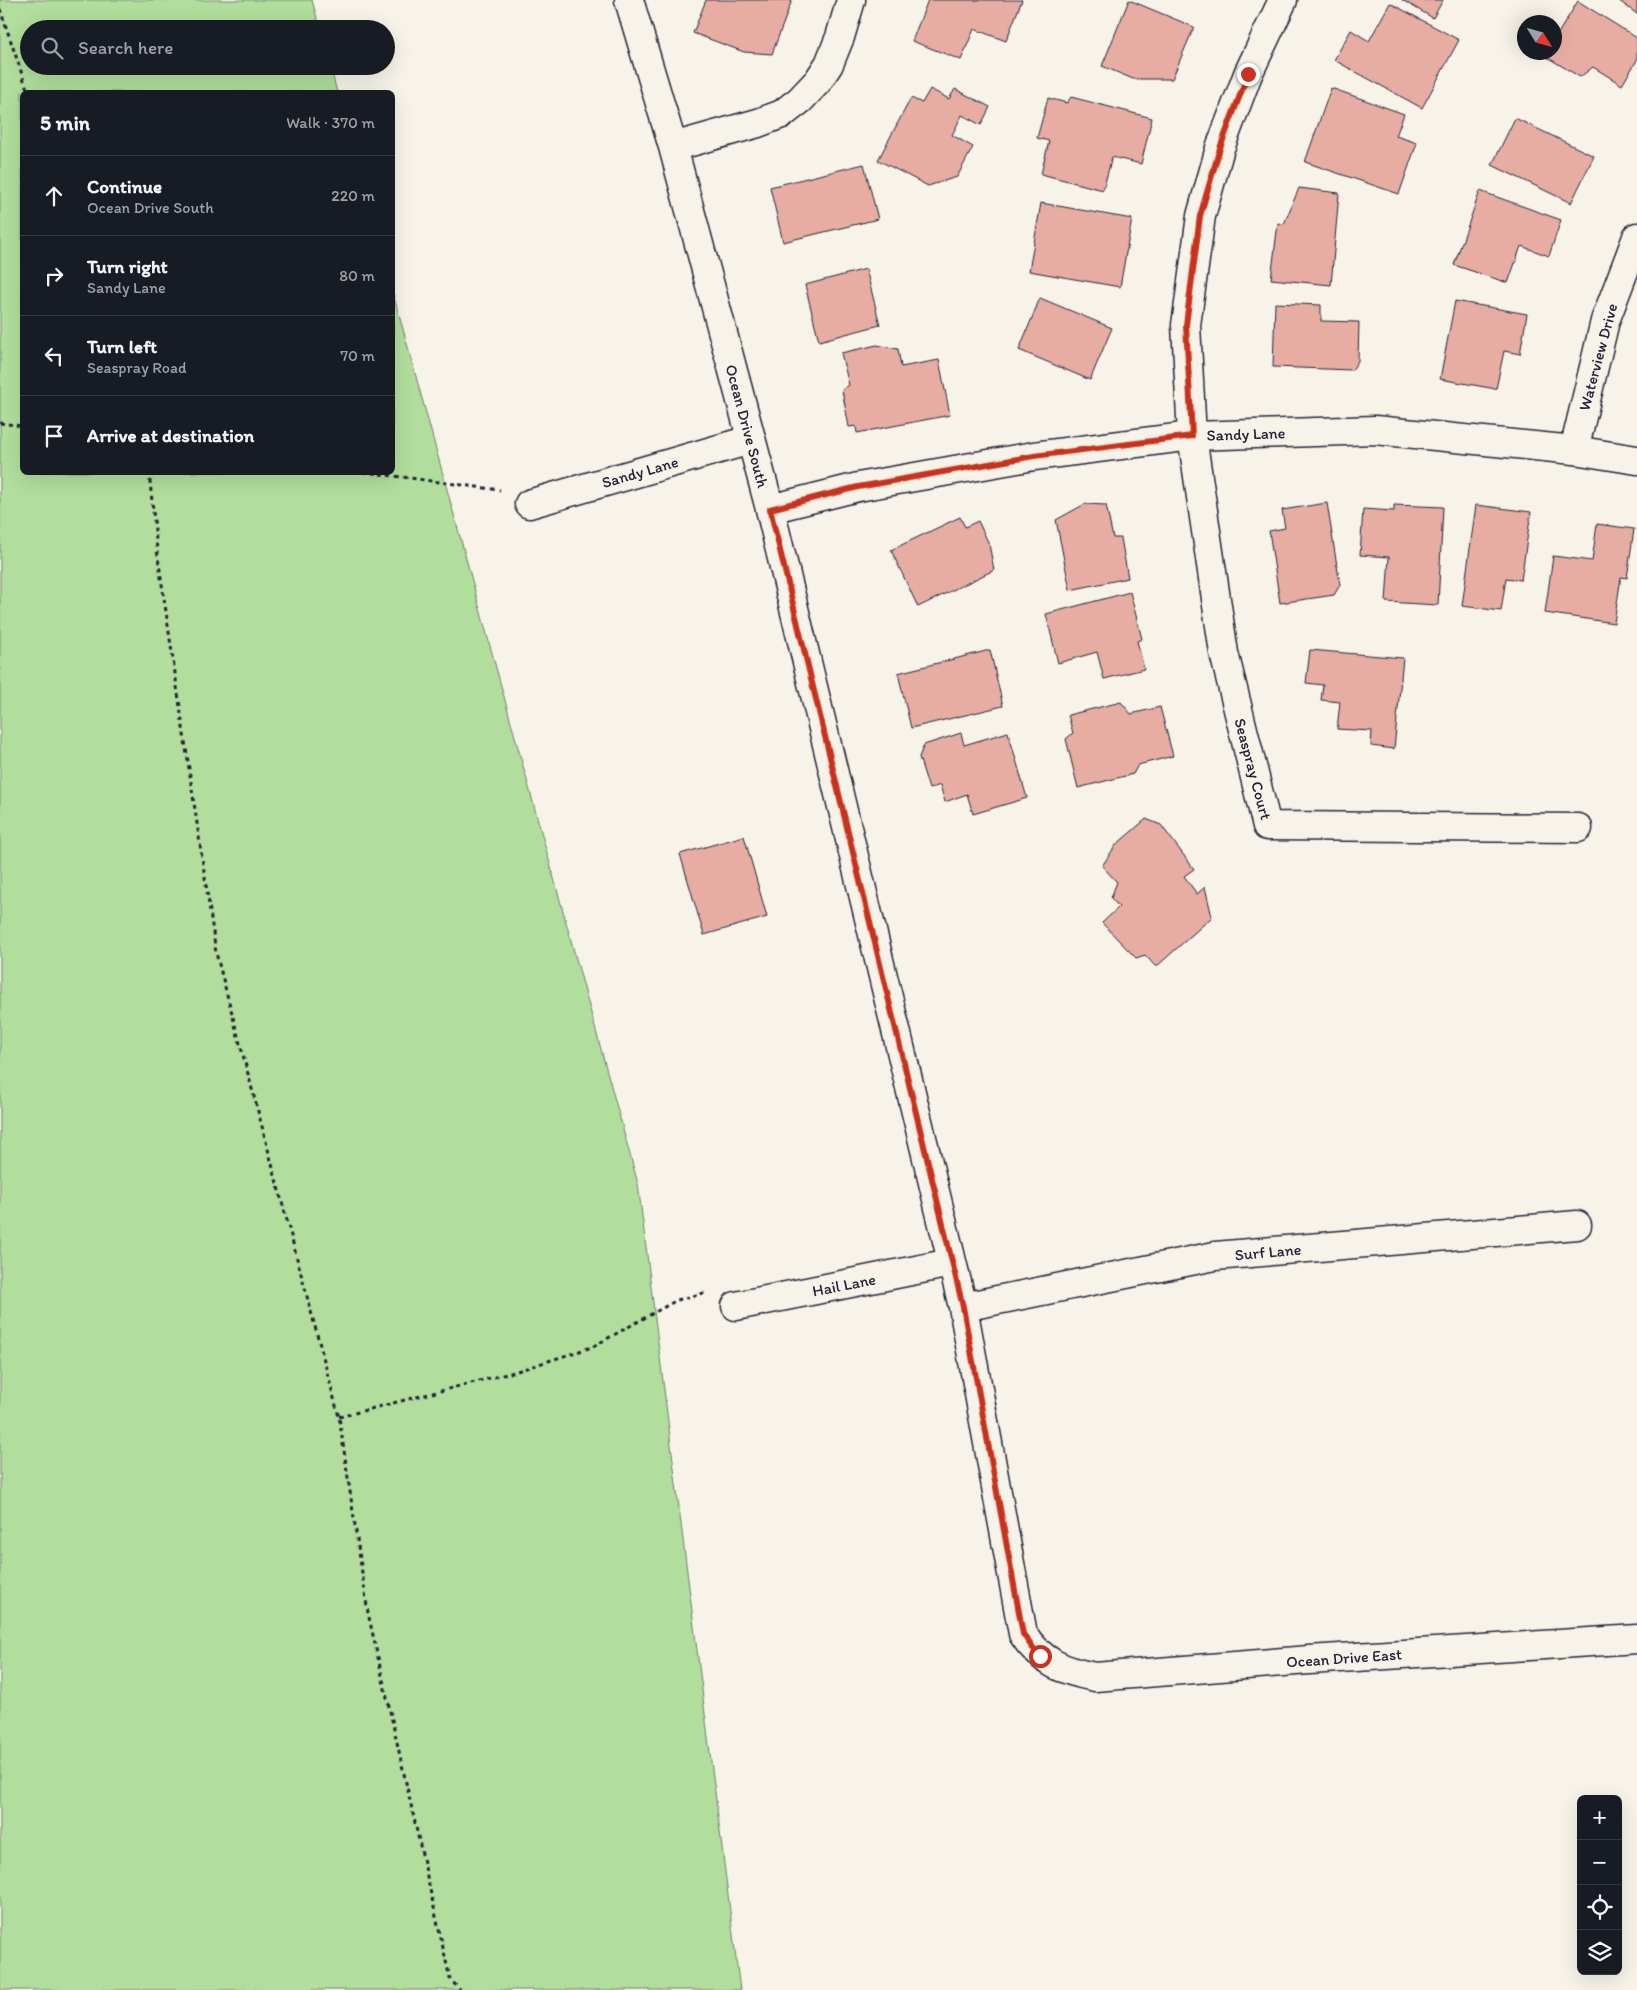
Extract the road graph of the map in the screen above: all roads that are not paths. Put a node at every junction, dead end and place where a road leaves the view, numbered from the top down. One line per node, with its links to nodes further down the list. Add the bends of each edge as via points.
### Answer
1 (629, 0): 4 (street, Ocean Drive South)
2 (851, 0): 4 (street, via 829,64 800,100 782,114 758,123)
3 (1283, 0): 6 (street, via 1244,83 1200,216 1186,325)
4 (673, 147): 7 (street, Ocean Drive South)
5 (1637, 237): 8 (street, Waterview Drive, via 1605,322)
6 (1192, 436): 8 (street, Sandy Lane, via 1375,430); 11 (street, Sandy Lane, via 1034,456 858,487); 12 (street, Seaspray Court, via 1224,653 1267,826)
7 (750, 440): 10 (street, Sandy Lane); 11 (street, Ocean Drive South)
8 (1574, 450): 9 (street, Sandy Lane)
9 (1637, 460)
10 (529, 504)
11 (770, 509): 14 (street, Ocean Drive South)
12 (1578, 828)
13 (1577, 1225): 16 (street, Surf Lane, via 1215,1256)
14 (951, 1263): 15 (street, Hail Lane); 16 (street, Ocean Drive South)
15 (736, 1306)
16 (963, 1307): 18 (street, Ocean Drive South, via 1023,1634 1032,1647)
17 (1637, 1639): 18 (street, Ocean Drive East, via 1095,1677)
18 (1053, 1664)

